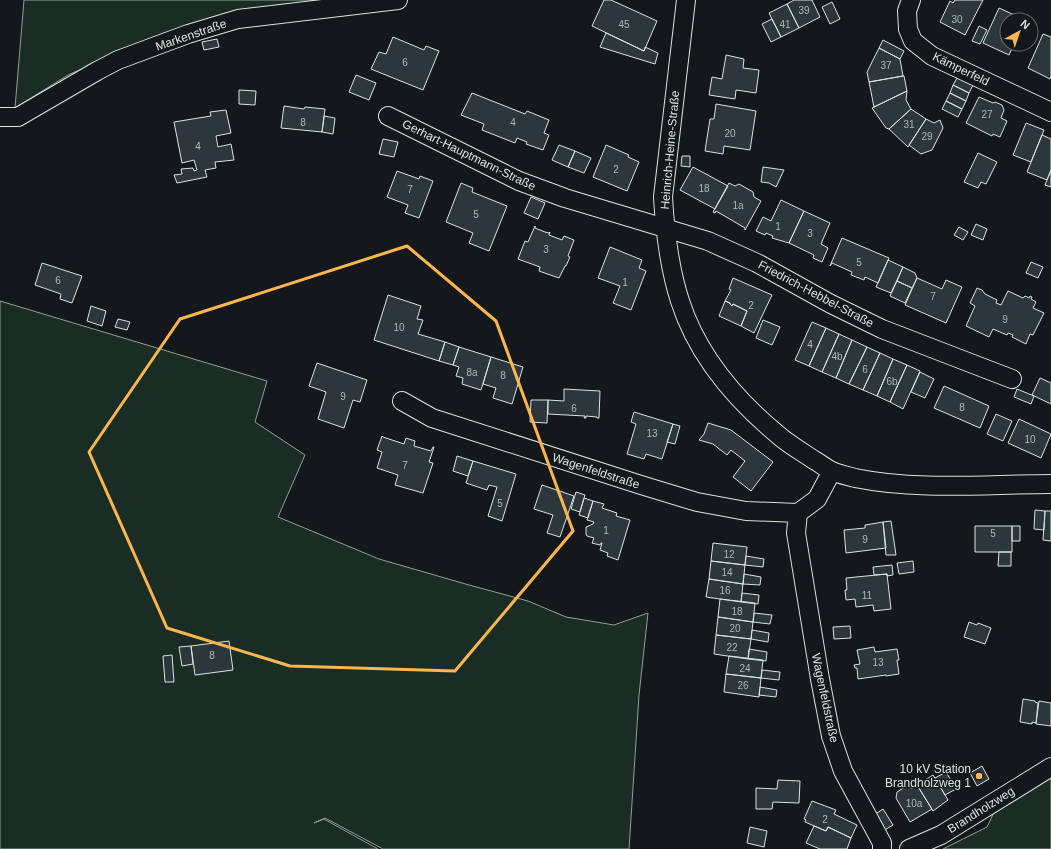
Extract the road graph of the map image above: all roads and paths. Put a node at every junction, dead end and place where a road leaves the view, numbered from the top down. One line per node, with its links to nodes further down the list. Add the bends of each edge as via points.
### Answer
1 (398, 0): 6 (street, Markenstraße, via 238,19 118,60 18,117)
2 (686, 0): 7 (street, Heinrich-Heine-Straße, via 663,197)
3 (911, 0): 4 (street, Kämperfeld, via 907,11 908,29 913,41 919,46 932,56)
4 (1051, 112)
5 (388, 116): 7 (street, Gerhart-Hauptmann-Straße, via 519,181 565,198)
6 (0, 117)
7 (665, 227): 8 (street, Friedrich-Hebbel-Straße, via 708,241 757,263 830,304 882,328); 10 (street, Heinrich-Heine-Straße, via 680,301 704,352 737,397 756,416 787,443)
8 (1012, 379)
9 (402, 401): 12 (street, Wagenfeldstraße, via 432,418 697,502 746,511)
10 (832, 471): 11 (street, Heinrich-Heine-Straße, via 855,478 924,485 960,487); 12 (street, via 817,499)
11 (1051, 484)
12 (798, 513): 14 (street, Wagenfeldstraße, via 796,533 831,736 843,771 882,843)
13 (1051, 767): 15 (street, Brandholzweg, via 941,835)
14 (882, 849)
15 (909, 849)

